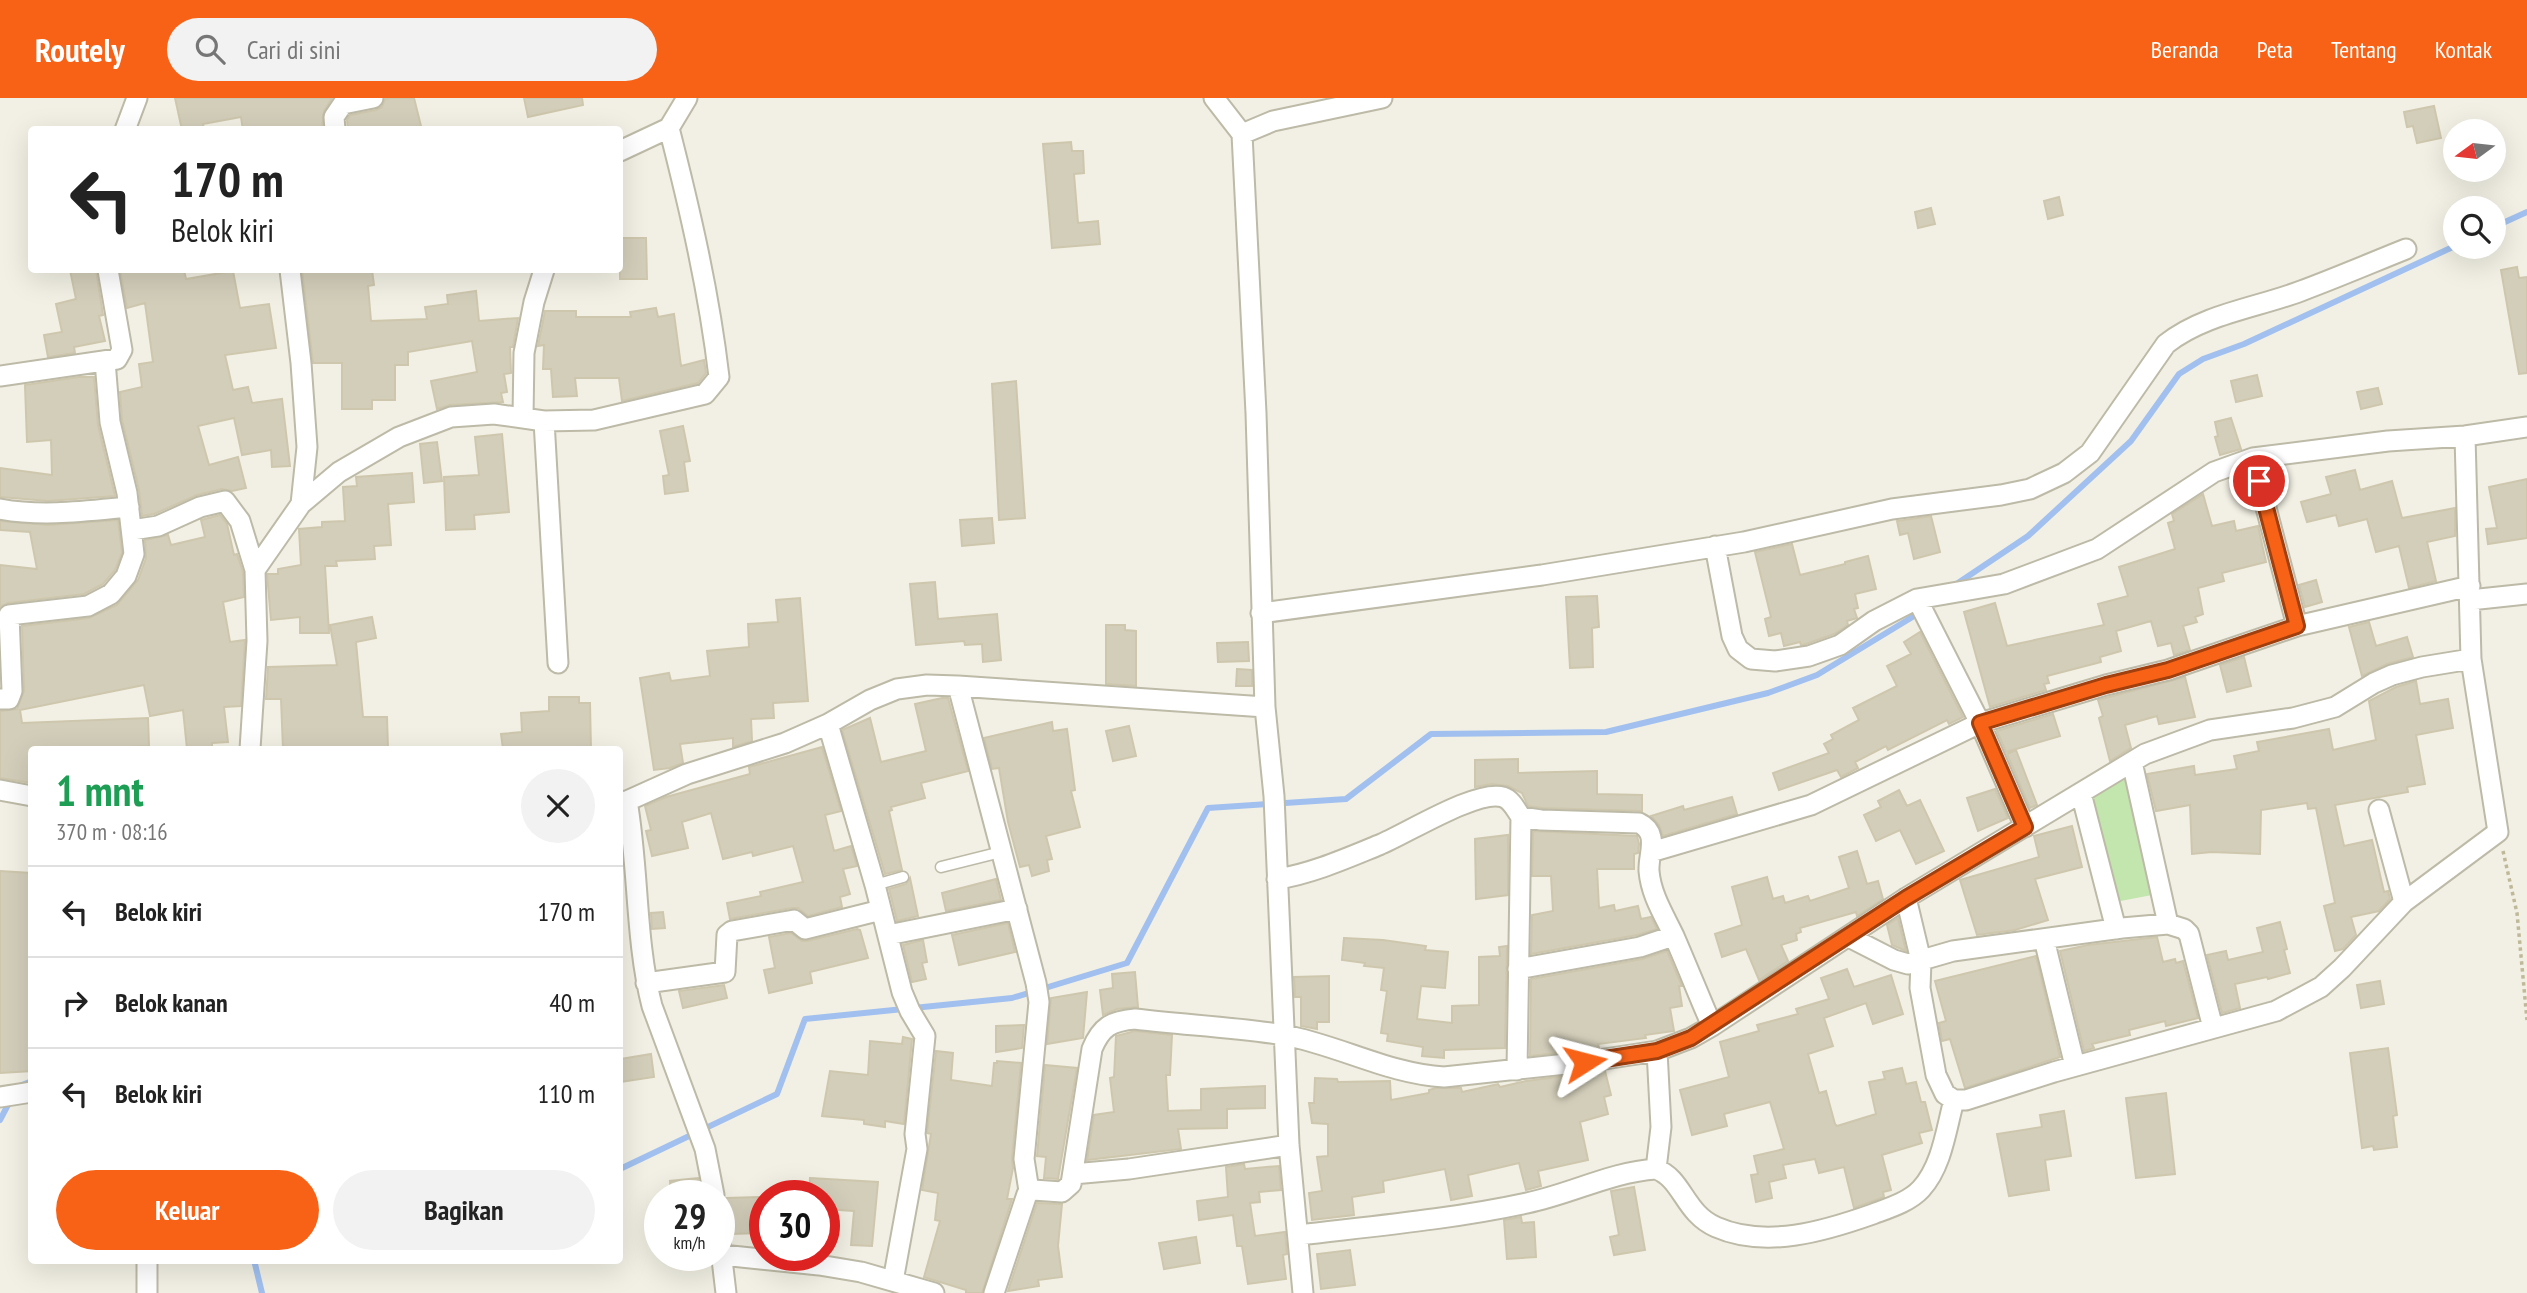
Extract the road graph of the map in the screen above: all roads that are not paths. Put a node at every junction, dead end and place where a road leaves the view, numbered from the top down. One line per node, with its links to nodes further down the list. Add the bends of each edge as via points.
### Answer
1 (137, 98): 7 (street)
2 (373, 98): 6 (street)
3 (687, 98): 9 (street)
4 (1214, 98): 10 (street)
5 (1382, 98): 10 (street, via 1273,121)
6 (345, 101): 8 (street, via 334,117)
7 (126, 126)
8 (335, 126)
9 (669, 128): 11 (street); 19 (street, via 694,227 719,377 705,394 658,406 594,420)
10 (1242, 134): 32 (street)
11 (623, 149)
12 (2406, 249): 27 (street, via 2178,334 2166,344 2090,453 2064,473 2030,489 1892,509)
13 (109, 273): 16 (street, via 122,350 117,359)
14 (290, 273): 23 (street, via 307,446)
15 (543, 273): 18 (street, via 524,353)
16 (105, 361): 17 (street); 24 (street, via 110,422)
17 (0, 376)
18 (523, 418): 19 (street); 23 (street, via 494,414 451,418 399,437 339,472)
19 (544, 421): 35 (street)
20 (2527, 427): 21 (street)
21 (2465, 436): 22 (street); 29 (street)
22 (2253, 458): 31 (street, via 2214,472 2097,549 2004,584); 33 (street)
23 (301, 504): 28 (street)
24 (129, 507): 25 (street, via 65,513); 26 (street)
25 (0, 509)
26 (132, 530): 28 (street, via 158,526 225,501 240,521); 37 (street, via 134,554 126,576 111,594 88,606 9,615 12,691 9,698)
27 (1715, 546): 31 (street, via 1732,636 1738,649 1751,659 1786,660 1840,645); 32 (street)
28 (256, 570): 41 (street)
29 (2470, 593): 30 (street); 33 (street); 34 (street)
30 (2527, 594)
31 (1917, 599): 39 (street)
32 (1261, 613): 38 (street)
33 (2297, 626): 39 (street, via 2168,670)
34 (2471, 659): 42 (street, via 2392,675 2335,707 2203,732); 57 (street, via 2498,832)
35 (558, 663)
36 (958, 686): 38 (street); 40 (street, via 897,689); 50 (street)
37 (0, 699)
38 (1265, 707): 54 (street)
39 (1980, 723): 49 (street); 51 (street, via 1811,805)
40 (828, 724): 46 (street); 55 (street)
41 (250, 746)
42 (2132, 762): 44 (street); 60 (street)
43 (0, 790): 45 (street)
44 (2081, 793): 49 (street); 61 (street)
45 (28, 795)
46 (623, 801): 68 (street, via 633,837)
47 (2379, 810): 57 (street)
48 (1521, 817): 51 (street, via 1643,824 1650,834); 54 (street, via 1503,797 1479,799 1379,845 1305,873); 67 (street)
49 (2025, 827): 56 (street)
50 (1001, 852): 52 (lane); 58 (street)
51 (1651, 852): 63 (street, via 1651,886)
52 (941, 867)
53 (903, 877): 55 (lane)
54 (1277, 878): 71 (street)
55 (875, 885): 59 (street)
56 (1906, 898): 64 (street); 66 (street)
57 (2403, 902): 70 (street, via 2321,987 2276,1011)
58 (1017, 909): 62 (street); 82 (street, via 1038,993 1024,1159)
59 (881, 910): 62 (street); 68 (street, via 805,929 794,920 732,932 727,935 725,972)
60 (2168, 924): 61 (street); 70 (street, via 2189,934)
61 (2116, 929): 65 (street)
62 (888, 935): 87 (street, via 907,1006 925,1036 917,1149)
63 (1673, 936): 67 (street, via 1640,947); 69 (street)
64 (1849, 937): 66 (street, via 1894,960); 69 (street)
65 (2044, 939): 66 (street, via 1953,951); 73 (street)
66 (1921, 961): 77 (street, via 1920,988 1936,1075 1945,1094)
67 (1518, 969): 74 (street)
68 (646, 984): 81 (street, via 705,1149)
69 (1712, 1026): 72 (street)
70 (2213, 1028): 73 (street)
71 (1285, 1035): 74 (street, via 1432,1076); 78 (street); 80 (street, via 1135,1019 1111,1023 1101,1030 1090,1058)
72 (1657, 1051): 74 (street); 79 (street, via 1661,1127)
73 (2075, 1066): 77 (street)
74 (1517, 1070)
75 (27, 1093): 76 (street)
76 (1, 1097)
77 (1954, 1100): 79 (street, via 1939,1158 1922,1189 1894,1206 1822,1230 1772,1237 1725,1231 1689,1207 1672,1179)
78 (1289, 1145): 80 (street); 83 (street)
79 (1656, 1169): 83 (street, via 1612,1176 1515,1205)
80 (1073, 1174): 82 (street, via 1062,1192)
81 (710, 1180)
82 (1029, 1191): 91 (street)
83 (1299, 1236): 92 (street)
84 (735, 1256): 87 (street, via 819,1265)
85 (147, 1264): 88 (street)
86 (724, 1271): 89 (street)
87 (893, 1281): 90 (street)
88 (147, 1293)
89 (726, 1293)
90 (934, 1293)
91 (994, 1293)
92 (1303, 1293)

